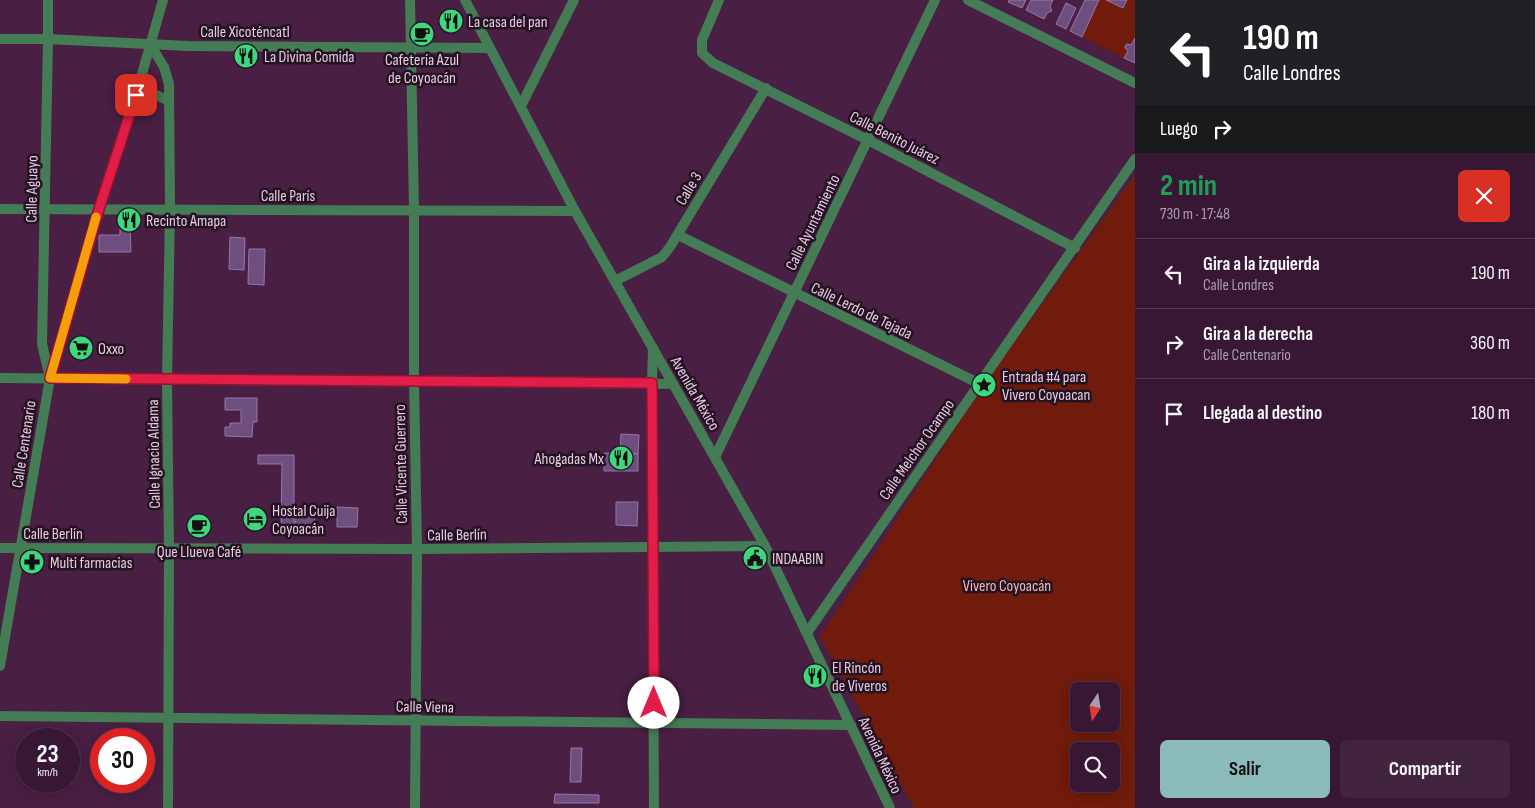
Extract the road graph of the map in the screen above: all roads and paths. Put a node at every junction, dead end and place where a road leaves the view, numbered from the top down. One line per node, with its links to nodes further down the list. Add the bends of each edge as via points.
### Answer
1 (48, 0): 10 (street, Calle Aguayo)
2 (163, 0): 11 (street, Calle Centenario)
3 (410, 0): 12 (street, Calle Vicente Guerrero)
4 (465, 0): 13 (street, Avenida México)
5 (574, 0): 18 (street)
6 (719, 0): 15 (street, Calle Benito Juárez, via 702,40 702,53 713,63)
7 (935, 0): 19 (street, Calle Ayuntamiento)
8 (968, 0): 14 (street)
9 (0, 39): 10 (street, Calle Xicoténcatl)
10 (48, 39): 11 (street, Calle Xicoténcatl); 22 (street, Calle Aguayo)
11 (150, 44): 12 (street, Calle Xicoténcatl); 16 (street, Calle Centenario); 17 (street, Calle Ignacio Aldama, via 164,67)
12 (411, 47): 13 (street, Calle Xicoténcatl); 25 (street, Calle Vicente Guerrero)
13 (489, 48): 18 (street, Avenida México)
14 (1135, 83)
15 (766, 88): 19 (street, Calle Benito Juárez); 27 (street, Calle 3)
16 (136, 95): 17 (street, via 154,94); 23 (street, Calle Centenario)
17 (169, 101): 24 (street, Calle Ignacio Aldama)
18 (521, 106): 26 (street, Avenida México)
19 (868, 140): 28 (street, Calle Benito Juárez); 30 (street, Calle Ayuntamiento)
20 (1135, 159): 28 (street, Calle Melchor Ocampo)
21 (0, 209): 22 (street, Calle París)
22 (46, 209): 23 (street, Calle París); 33 (street, Calle Aguayo, via 42,344)
23 (99, 209): 24 (street, Calle París); 33 (street, Calle Centenario)
24 (170, 210): 25 (street, Calle París); 34 (street, Calle Ignacio Aldama)
25 (414, 210): 26 (street, Calle París); 35 (street, Calle Vicente Guerrero)
26 (575, 211): 29 (street, Avenida México)
27 (678, 235): 29 (street, Calle 3, via 662,257); 30 (street, Calle Lerdo de Tejada)
28 (1075, 248): 38 (street, Calle Melchor Ocampo)
29 (615, 281): 31 (street, Avenida México)
30 (793, 293): 38 (street, Calle Lerdo de Tejada); 39 (street, Calle Ayuntamiento)
31 (653, 348): 36 (street); 37 (street, Avenida México)
32 (0, 378): 33 (street)
33 (50, 378): 34 (street); 43 (street, Calle Centenario)
34 (167, 380): 35 (street); 44 (street, Calle Ignacio Aldama)
35 (414, 380): 36 (street); 45 (street, Calle Vicente Guerrero)
36 (652, 383): 37 (street); 41 (street)
37 (674, 384): 39 (street, Avenida México)
38 (980, 384): 46 (street, Calle Melchor Ocampo)
39 (715, 456): 40 (street, Avenida México)
40 (765, 546): 41 (street, Calle Berlín); 46 (street, Avenida México)
41 (654, 547): 45 (street, Calle Berlín); 51 (street)
42 (0, 548): 43 (street, Calle Berlín)
43 (21, 548): 44 (street, Calle Berlín); 47 (street, Calle Centenario)
44 (168, 549): 45 (street, Calle Berlín); 49 (street, Calle Ignacio Aldama)
45 (417, 549): 50 (street, Calle Vicente Guerrero)
46 (807, 633): 52 (street, Avenida México)
47 (0, 666)
48 (0, 716): 49 (street, Calle Viena)
49 (168, 718): 50 (street, Calle Viena); 53 (street, Calle Ignacio Aldama)
50 (416, 721): 51 (street, Calle Viena); 54 (street, Calle Vicente Guerrero)
51 (654, 723): 52 (street, Calle Viena); 55 (street)
52 (850, 725): 56 (street, Avenida México)
53 (168, 808)
54 (415, 808)
55 (654, 808)
56 (890, 808)

